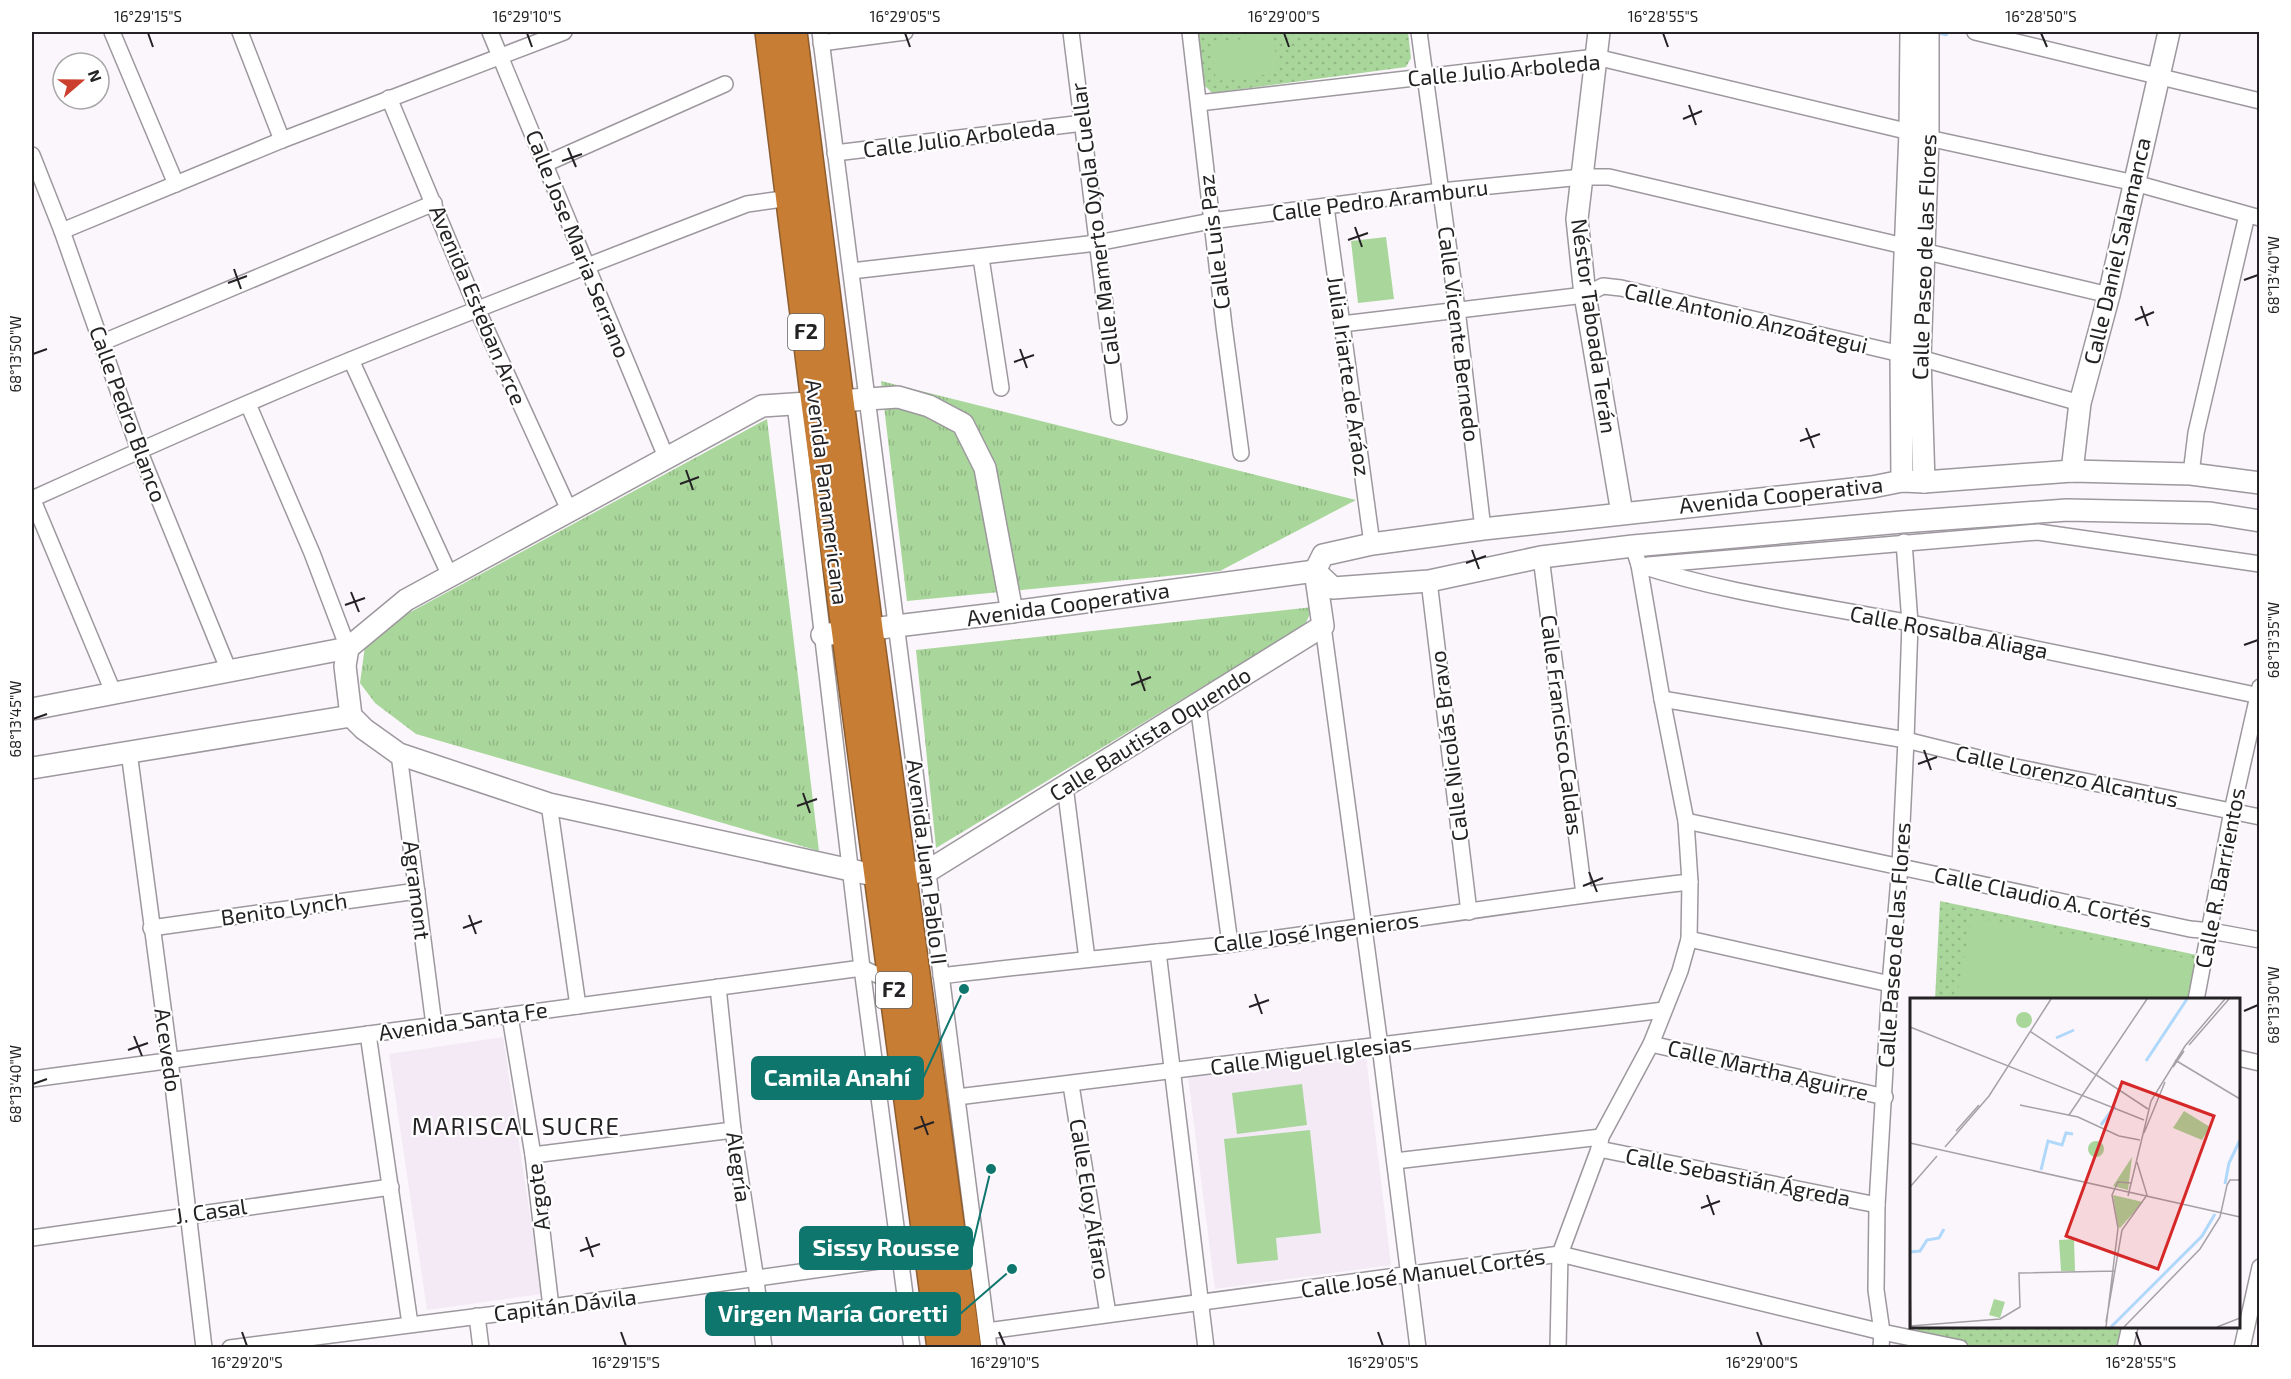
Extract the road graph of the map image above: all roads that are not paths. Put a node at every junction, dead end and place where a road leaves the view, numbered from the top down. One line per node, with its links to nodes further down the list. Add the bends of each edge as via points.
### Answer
1 (112, 32): 33 (street)
2 (490, 32): 17 (street, Calle Jose Maria Serrano)
3 (564, 32): 17 (street)
4 (769, 32): 35 (highway, Avenida Panamericana / F2)
5 (793, 32): 56 (highway, Avenida Panamericana / F2)
6 (905, 32): 16 (street)
7 (1071, 32): 25 (street, Calle Mamerto Oyola Cuellar)
8 (1190, 32): 24 (street, Calle Luis Paz)
9 (1419, 32): 20 (street, Calle Vicente Bernedo)
10 (1599, 32): 18 (street, Néstor Taboada Terán)
11 (1911, 32): 26 (street, Calle Paseo de las Flores)
12 (1928, 32): 26 (street, Calle Paseo de las Flores)
13 (1975, 32): 19 (street)
14 (2169, 32): 19 (street, Calle Daniel Salamanca)
15 (246, 33): 27 (street)
16 (820, 37): 28 (street)
17 (500, 56): 22 (street); 30 (street, Calle Jose Maria Serrano)
18 (1596, 57): 20 (street, Calle Julio Arboleda); 26 (street, Calle Julio Arboleda); 31 (street, Néstor Taboada Terán)
19 (2159, 75): 23 (street); 32 (street, Calle Daniel Salamanca)
20 (1425, 78): 24 (street, Calle Julio Arboleda); 34 (street, Calle Vicente Bernedo)
21 (725, 84): 30 (street)
22 (389, 98): 27 (street); 36 (street, Avenida Esteban Arce)
23 (2259, 101)
24 (1198, 103): 39 (street, Calle Luis Paz)
25 (1083, 123): 28 (street, Calle Julio Arboleda); 41 (street, Calle Mamerto Oyola Cuellar)
26 (1919, 135): 32 (street, Calle Julio Arboleda); 42 (street, Calle Paseo de las Flores)
27 (282, 140): 33 (street)
28 (836, 153): 45 (street)
29 (32, 155): 40 (street, Calle Pedro Blanco)
30 (545, 164): 44 (street, Calle Jose Maria Serrano)
31 (1582, 177): 34 (street, Calle Pedro Aramburu); 42 (street, Calle Pedro Aramburu, via 1609,177); 46 (street, Néstor Taboada Terán, via 1576,219)
32 (2134, 183): 38 (street, Calle Julio Arboleda); 47 (street, Calle Daniel Salamanca)
33 (176, 184): 40 (street)
34 (1441, 191): 37 (street, Calle Pedro Aramburu); 49 (street, Calle Vicente Bernedo)
35 (790, 198): 44 (street, via 747,204); 56 (highway, Avenida Panamericana / F2)
36 (434, 203): 48 (street, Avenida Esteban Arce); 51 (street)
37 (1326, 207): 39 (street, Calle Pedro Aramburu); 50 (street, Julia Iriarte de Aráoz)
38 (2253, 217): 64 (street, via 2196,432)
39 (1211, 222): 41 (street, Calle Pedro Aramburu); 61 (street, Calle Luis Paz)
40 (62, 231): 51 (street, Calle Pedro Blanco)
41 (1097, 243): 43 (street, Calle Pedro Aramburu); 59 (street, Calle Mamerto Oyola Cuellar)
42 (1913, 249): 47 (street, Calle Pedro Aramburu); 52 (street, Calle Paseo de las Flores)
43 (981, 258): 45 (street, Calle Pedro Aramburu); 54 (street)
44 (587, 266): 48 (street); 62 (street, Calle Jose Maria Serrano)
45 (851, 271): 55 (street)
46 (1585, 295): 49 (street, Calle Antonio Anzoátegui); 52 (street, Calle Antonio Anzoátegui, via 1603,286 1621,288); 70 (street, Néstor Taboada Terán)
47 (2109, 296): 57 (street, Calle Daniel Salamanca)
48 (477, 309): 53 (street); 69 (street, Avenida Esteban Arce)
49 (1457, 309): 50 (street, Calle Antonio Anzoátegui); 72 (street, Calle Vicente Bernedo)
50 (1342, 324): 74 (street, Julia Iriarte de Aráoz)
51 (101, 343): 60 (street, Calle Pedro Blanco)
52 (1910, 356): 57 (street, Calle Antonio Anzoátegui); 65 (street, Calle Paseo de las Flores); 66 (street, Calle Paseo de las Flores)
53 (351, 360): 58 (street); 79 (street)
54 (1001, 388)
55 (867, 399): 56 (street); 81 (street, via 898,397 929,406 963,423 985,468); 83 (street)
56 (817, 403): 62 (street, via 762,406); 85 (highway, Avenida Panamericana / F2); 85 (street, Avenida Panamericana)
57 (2080, 403): 63 (street, Calle Daniel Salamanca)
58 (248, 404): 60 (street); 86 (street)
59 (1119, 417)
60 (139, 450): 68 (street); 87 (street, Calle Pedro Blanco)
61 (1241, 453)
62 (666, 457): 69 (street)
63 (2072, 471): 64 (street, Avenida Cooperativa); 66 (street, Avenida Cooperativa)
64 (2191, 474): 67 (street, Avenida Cooperativa)
65 (1902, 481): 66 (street, Avenida Cooperativa); 70 (street, Avenida Cooperativa)
66 (1924, 482)
67 (2259, 483)
68 (32, 499): 89 (street)
69 (570, 512): 79 (street)
70 (1622, 513): 72 (street, Avenida Cooperativa)
71 (2259, 521): 75 (street, Avenida Cooperativa, via 2210,513 2067,510 1902,522)
72 (1483, 530): 74 (street, Avenida Cooperativa)
73 (1904, 542): 75 (street); 77 (street, via 2038,532); 82 (street, Calle Paseo de las Flores)
74 (1372, 544): 78 (street, Avenida Cooperativa, via 1323,555)
75 (1636, 556): 76 (street, Avenida Cooperativa); 82 (street, Calle Rosalba Aliaga, via 1687,580 1731,591); 90 (street)
76 (1541, 557): 80 (street, Avenida Cooperativa); 108 (street, Calle Francisco Caldas)
77 (2259, 564)
78 (1315, 571): 80 (street, Avenida Cooperativa, via 1334,588); 81 (street, Avenida Cooperativa); 84 (street)
79 (450, 576): 86 (street, via 406,600)
80 (1429, 580): 109 (street, Calle Nicolás Bravo)
81 (1012, 612): 83 (street, Avenida Cooperativa)
82 (1910, 623): 88 (street, Calle Rosalba Aliaga); 94 (street, Calle Paseo de las Flores)
83 (897, 626): 85 (street, Avenida Cooperativa); 105 (street, Avenida Juan Pablo II)
84 (1323, 626): 91 (street, Calle Bautista Oquendo); 110 (street)
85 (845, 632): 104 (street); 105 (highway, Avenida Juan Pablo II / F2)
86 (348, 648): 87 (street); 93 (street, via 345,666)
87 (229, 671): 89 (street)
88 (2259, 693): 100 (street, Calle R. Barrientos)
89 (114, 694): 92 (street)
90 (1662, 699): 94 (street, Calle Lorenzo Alcantus); 102 (street)
91 (1198, 704): 98 (street, Calle Bautista Oquendo); 115 (street)
92 (32, 710)
93 (351, 717): 95 (street); 96 (street)
94 (1906, 740): 100 (street, Calle Lorenzo Alcantus); 103 (street, Calle Paseo de las Flores)
95 (129, 752): 97 (street); 111 (street, Acevedo)
96 (399, 754): 99 (street); 107 (street, Agramont)
97 (32, 768)
98 (1065, 786): 105 (street, Calle Bautista Oquendo); 117 (street)
99 (549, 804): 104 (street); 124 (street)
100 (2232, 812): 101 (street, Calle Lorenzo Alcantus); 112 (street, Calle R. Barrientos)
101 (2259, 817)
102 (1686, 821): 103 (street, Calle Claudio A. Cortés); 106 (street)
103 (1900, 866): 112 (street, Calle Claudio A. Cortés); 121 (street, Calle Paseo de las Flores)
104 (851, 870): 105 (street); 118 (street)
105 (903, 874): 119 (street, Avenida Juan Pablo II); 120 (highway, Avenida Juan Pablo II / F2); 159 (highway, Avenida Juan Pablo II / F2)
106 (1690, 882): 108 (street, Calle José Ingenieros); 113 (street)
107 (417, 891): 111 (street, Benito Lynch); 127 (street, Agramont)
108 (1584, 894): 109 (street, Calle José Ingenieros)
109 (1469, 912): 110 (street, Calle José Ingenieros)
110 (1363, 926): 115 (street, Calle José Ingenieros); 130 (street)
111 (151, 928): 132 (street, Acevedo)
112 (2211, 931): 114 (street, Calle Claudio A. Cortés); 123 (street, Calle R. Barrientos)
113 (1689, 939): 121 (street); 125 (street)
114 (2259, 940)
115 (1230, 944): 116 (street, Calle José Ingenieros)
116 (1158, 952): 117 (street, Calle José Ingenieros); 134 (street)
117 (1087, 959): 119 (street, Calle José Ingenieros)
118 (862, 968): 120 (street); 122 (street, Avenida Santa Fe); 148 (street)
119 (941, 976): 138 (street, Avenida Juan Pablo II)
120 (893, 982): 165 (highway, Avenida Juan Pablo II / F2)
121 (1890, 984): 137 (street, Calle Paseo de las Flores)
122 (718, 987): 124 (street, Avenida Santa Fe); 139 (street, Alegría)
123 (2196, 998)
124 (578, 1006): 126 (street, Avenida Santa Fe)
125 (1664, 1010): 129 (street); 130 (street, Calle Miguel Iglesias)
126 (510, 1016): 127 (street, Avenida Santa Fe); 141 (street, Argote)
127 (434, 1025): 128 (street, Avenida Santa Fe)
128 (368, 1034): 132 (street, Avenida Santa Fe); 143 (street)
129 (1651, 1044): 137 (street, Calle Martha Aguirre); 140 (street)
130 (1380, 1047): 134 (street, Calle Miguel Iglesias); 142 (street)
131 (2240, 1058): 133 (street)
132 (170, 1060): 135 (street, Avenida Santa Fe); 145 (street, Acevedo)
133 (2259, 1063)
134 (1173, 1071): 136 (street, Calle Miguel Iglesias); 152 (street)
135 (32, 1079)
136 (1071, 1084): 138 (street, Calle Miguel Iglesias); 154 (street, Calle Eloy Alfaro)
137 (1885, 1096): 144 (street, Calle Paseo de las Flores)
138 (957, 1097): 159 (street, Avenida Juan Pablo II)
139 (733, 1130): 141 (street); 151 (street, Alegría)
140 (1600, 1143): 142 (street, Calle Sebastián Ágreda); 144 (street, Calle Sebastián Ágreda); 147 (street)
141 (533, 1155): 153 (street, Argote)
142 (1395, 1161): 150 (street)
143 (391, 1187): 145 (street, J. Casal); 156 (street)
144 (1877, 1205): 158 (street, Calle Paseo de las Flores, via 1876,1290)
145 (189, 1214): 146 (street, J. Casal); 160 (street, Acevedo)
146 (32, 1238)
147 (1560, 1254): 150 (street, Calle José Manuel Cortés); 158 (street, Calle José Manuel Cortés); 169 (street)
148 (900, 1258): 151 (street, Capitán Dávila); 164 (street)
149 (2259, 1267): 173 (street)
150 (1409, 1275): 152 (street, Calle José Manuel Cortés); 168 (street)
151 (756, 1280): 153 (street, Capitán Dávila); 163 (street, Alegría)
152 (1201, 1303): 154 (street, Calle José Manuel Cortés); 167 (street)
153 (551, 1307): 155 (street, Capitán Dávila)
154 (1108, 1314): 159 (street, Calle José Manuel Cortés)
155 (477, 1316): 156 (street, Capitán Dávila); 162 (street)
156 (410, 1324): 161 (street, Capitán Dávila)
157 (2130, 1328): 172 (street)
158 (1882, 1332): 170 (street, Calle Paseo de las Flores); 171 (street, Calle José Manuel Cortés)
159 (977, 1339): 166 (street, Avenida Juan Pablo II)
160 (204, 1347)
161 (230, 1347)
162 (480, 1347)
163 (764, 1347)
164 (912, 1347)
165 (941, 1347)
166 (989, 1347)
167 (1206, 1347)
168 (1418, 1347)
169 (1558, 1347)
170 (1881, 1347)
171 (1960, 1347)
172 (2125, 1347)
173 (2242, 1347)

